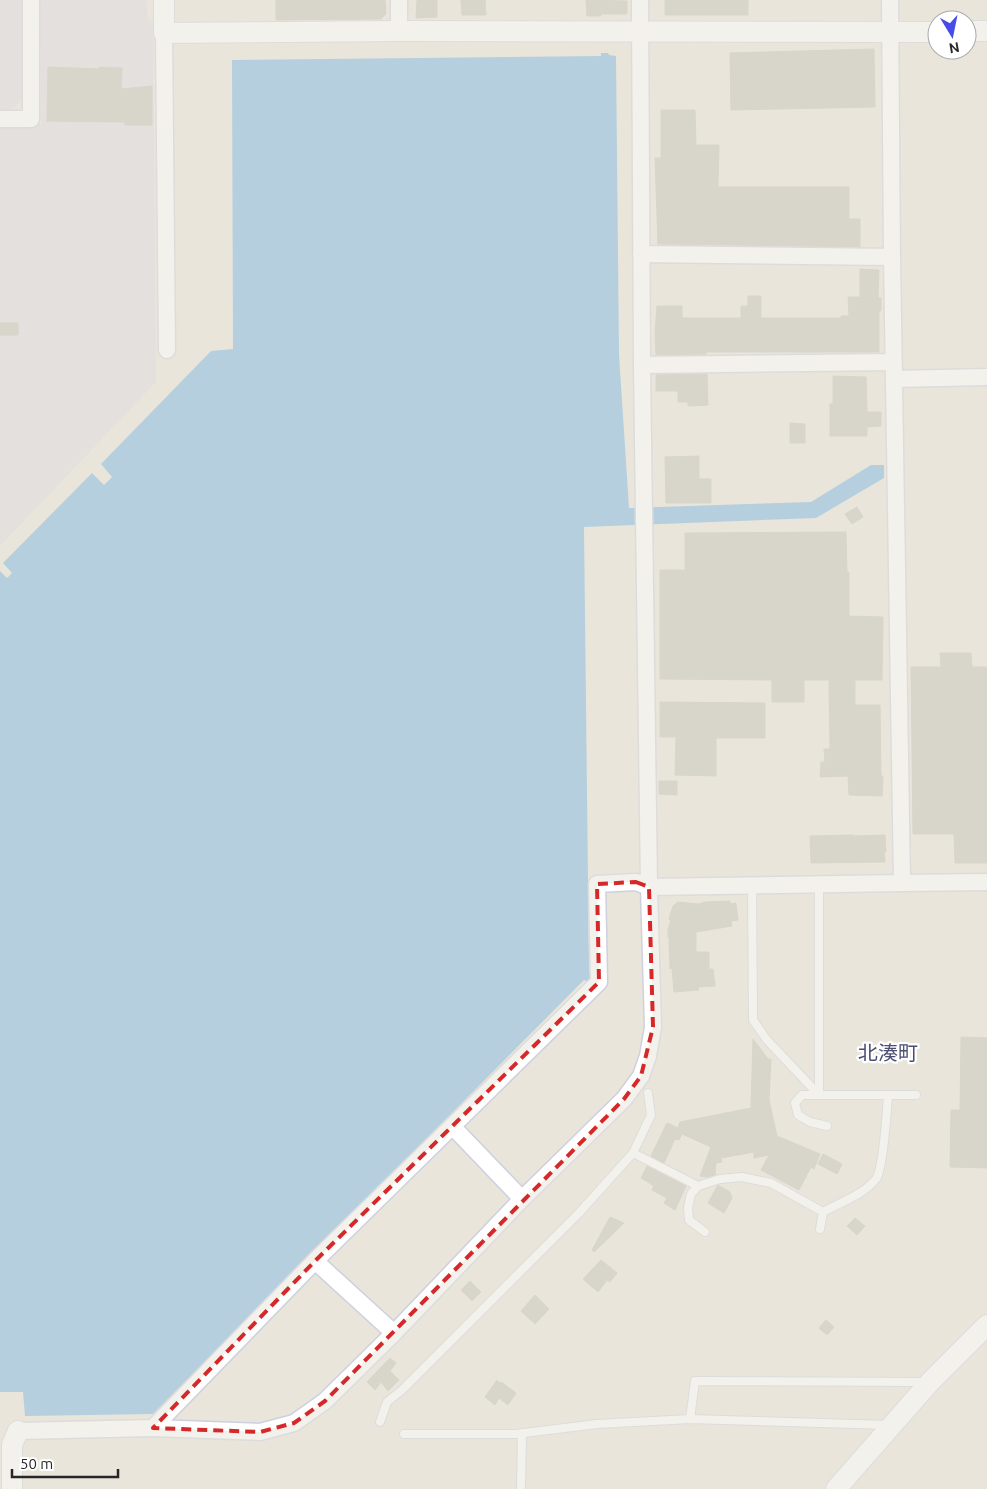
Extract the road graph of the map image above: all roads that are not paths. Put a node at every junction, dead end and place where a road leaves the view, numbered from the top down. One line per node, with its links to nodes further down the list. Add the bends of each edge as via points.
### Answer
1 (31, 0): 11 (street, via 31,119)
2 (164, 0): 10 (street)
3 (399, 0): 6 (street)
4 (640, 0): 7 (street)
5 (890, 0): 8 (street)
6 (399, 31): 7 (street); 10 (street)
7 (640, 31): 8 (street); 12 (street)
8 (890, 32): 9 (street); 13 (street)
9 (927, 32)
10 (164, 33): 14 (street)
11 (0, 119)
12 (641, 254): 13 (street); 16 (street)
13 (892, 257): 15 (street)
14 (167, 350)
15 (893, 362): 16 (street); 18 (street)
16 (642, 365): 23 (street)
17 (987, 377): 18 (street)
18 (894, 379): 19 (street)
19 (902, 882): 20 (street); 21 (street)
20 (987, 882)
21 (819, 884): 22 (street); 25 (lane)
22 (752, 885): 23 (street); 25 (lane, via 753,1020 767,1040)
23 (649, 887): 28 (street, via 636,882 597,884 599,982); 32 (street, via 653,1027 641,1076 624,1099)
24 (648, 1093): 30 (lane, via 651,1114)
25 (819, 1095): 26 (lane); 29 (lane, via 802,1095 795,1103 798,1115)
26 (888, 1095): 27 (lane); 33 (lane, via 877,1177 863,1191)
27 (916, 1095)
28 (453, 1126): 32 (street); 36 (street)
29 (827, 1126)
30 (633, 1153): 31 (lane); 41 (lane, via 580,1213 387,1402)
31 (698, 1186): 33 (lane, via 742,1176 771,1183); 35 (lane, via 691,1194 689,1220)
32 (522, 1199): 38 (street)
33 (823, 1212): 34 (lane)
34 (820, 1229)
35 (705, 1232)
36 (315, 1261): 38 (street); 43 (street)
37 (987, 1325): 39 (street)
38 (394, 1333): 43 (street, via 325,1401 294,1423 260,1432)
39 (930, 1382): 40 (lane, via 696,1381); 42 (street)
40 (690, 1419): 42 (lane); 44 (lane, via 597,1424)
41 (380, 1422)
42 (893, 1425): 49 (street)
43 (153, 1428): 46 (street)
44 (522, 1433): 45 (lane); 48 (lane)
45 (404, 1434)
46 (10, 1440): 47 (street)
47 (12, 1489)
48 (521, 1489)
49 (836, 1489)

